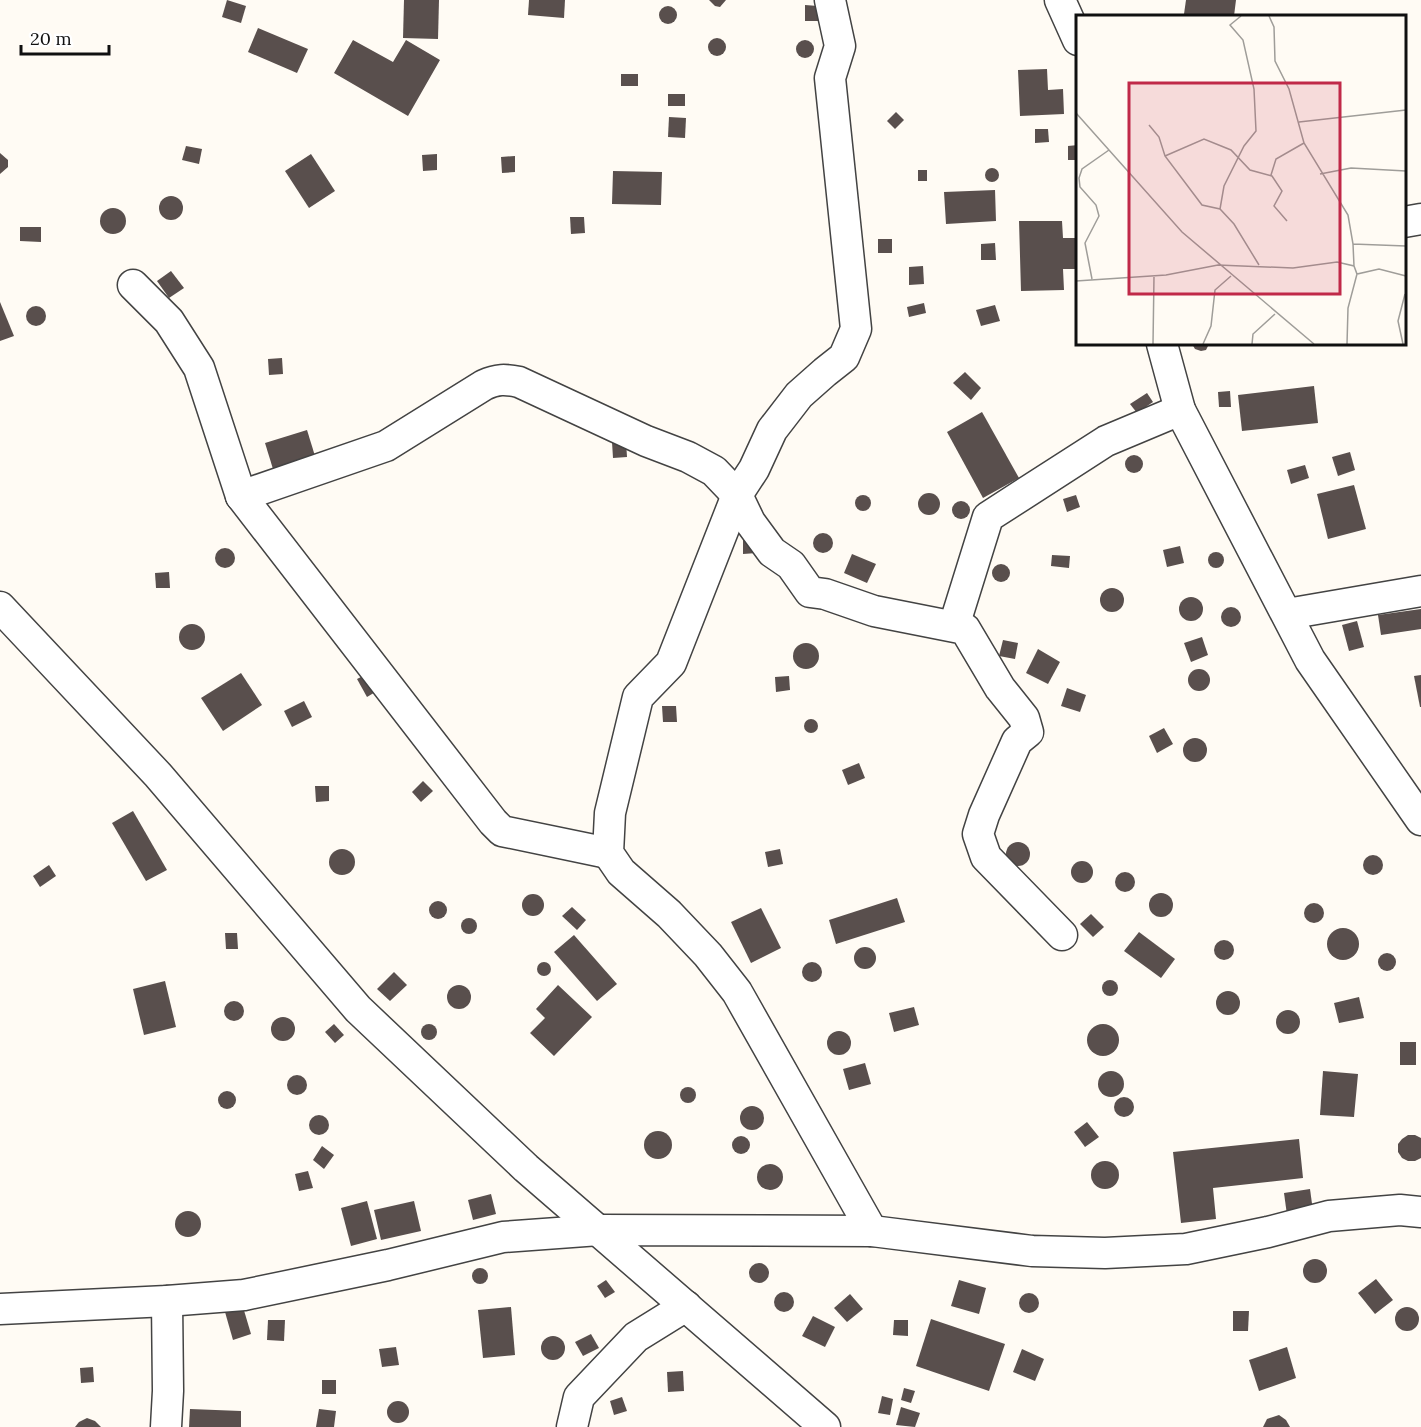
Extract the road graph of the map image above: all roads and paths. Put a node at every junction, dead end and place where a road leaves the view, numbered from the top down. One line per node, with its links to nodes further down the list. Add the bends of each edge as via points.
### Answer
1 (830, 0): 9 (street, via 840,46 830,78 856,329 844,357 799,395 772,430 754,469)
2 (1060, 0): 3 (street)
3 (1076, 38)
4 (1421, 219): 5 (street)
5 (1406, 222)
6 (133, 285): 10 (street, via 169,321 199,368)
7 (1162, 345): 8 (street)
8 (1180, 410): 13 (street); 14 (street, via 1106,441 988,517)
9 (736, 495): 10 (street, via 714,471 688,457 506,379 484,386 386,446); 14 (street, via 772,552 791,565 810,592 874,611); 16 (street, via 671,663 638,697 610,813)
10 (241, 496): 16 (street, via 502,831)
11 (1421, 591): 13 (street)
12 (0, 607): 19 (street, via 158,775 358,1009 526,1168)
13 (1287, 614): 15 (street, via 1310,660)
14 (954, 626): 17 (street, via 964,629 1000,688 1024,718 1028,732 1017,741 984,815 978,834 986,857)
15 (1421, 820)
16 (608, 854): 20 (street, via 621,872 708,955 736,992)
17 (1062, 935)
18 (1421, 1212): 20 (street, via 1329,1216 1186,1249 1105,1253 1032,1251)
19 (599, 1230): 20 (street); 21 (street, via 503,1237 306,1284 244,1295); 22 (street)
20 (872, 1231)
21 (167, 1301): 23 (street); 24 (street)
22 (686, 1306): 25 (street, via 636,1337 579,1397); 26 (street)
23 (0, 1309)
24 (166, 1427)
25 (572, 1427)
26 (825, 1427)

